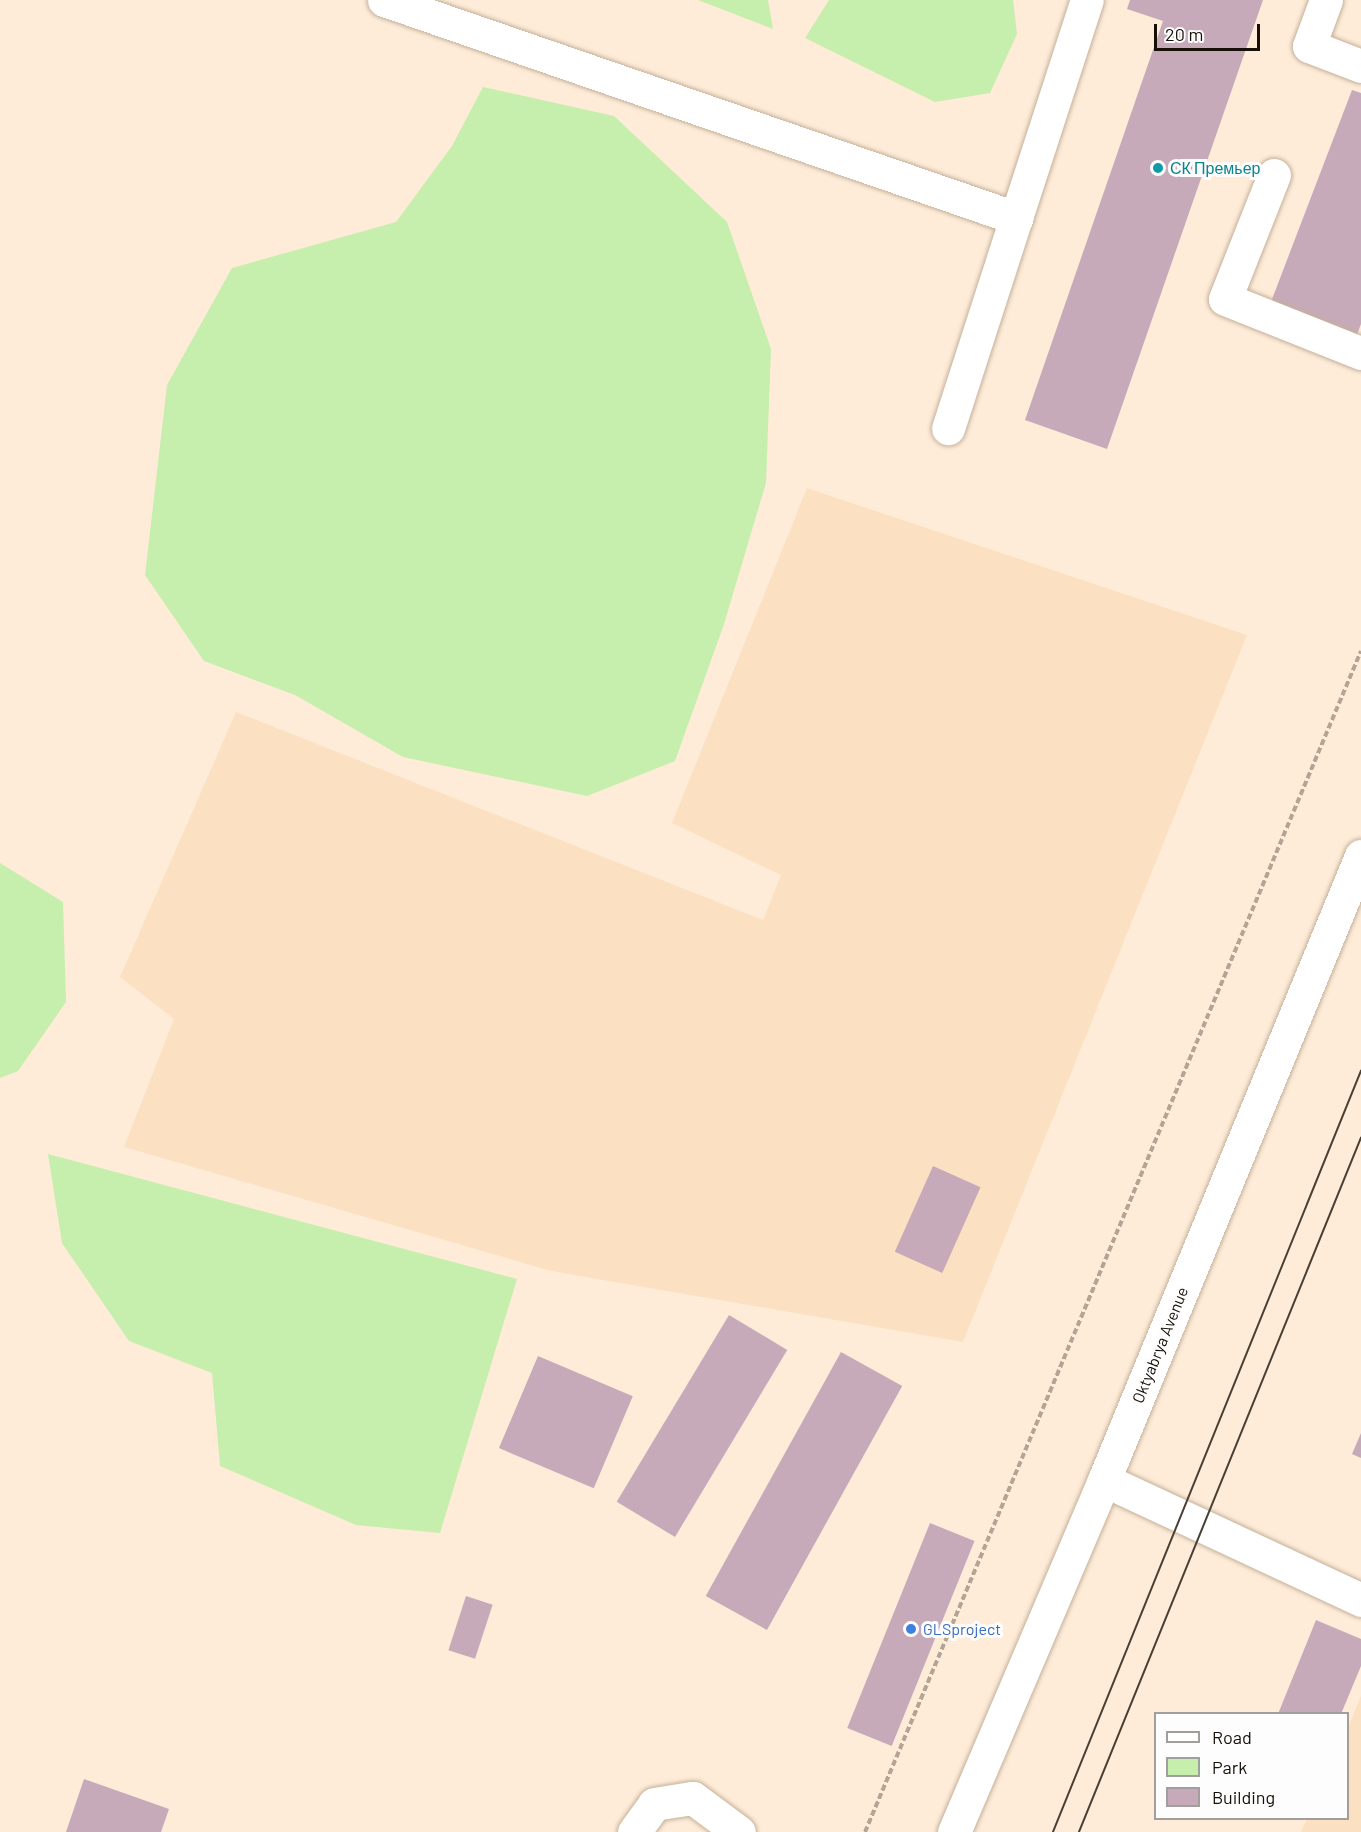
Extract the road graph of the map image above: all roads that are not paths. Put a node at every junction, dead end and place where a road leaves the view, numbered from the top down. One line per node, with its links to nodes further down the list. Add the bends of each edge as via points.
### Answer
1 (384, 0): 6 (street)
2 (1087, 0): 6 (street)
3 (1326, 0): 4 (street, via 1309,46)
4 (1361, 66)
5 (1274, 175): 7 (street, via 1225,299)
6 (1016, 218): 8 (street)
7 (1361, 353)
8 (948, 428)
9 (1361, 856): 10 (street, Oktyabrya Avenue)
10 (1104, 1480): 11 (street); 14 (street, Oktyabrya Avenue)
11 (1361, 1600)
12 (634, 1832): 13 (street, via 654,1804 693,1798)
13 (739, 1832)
14 (954, 1832)

